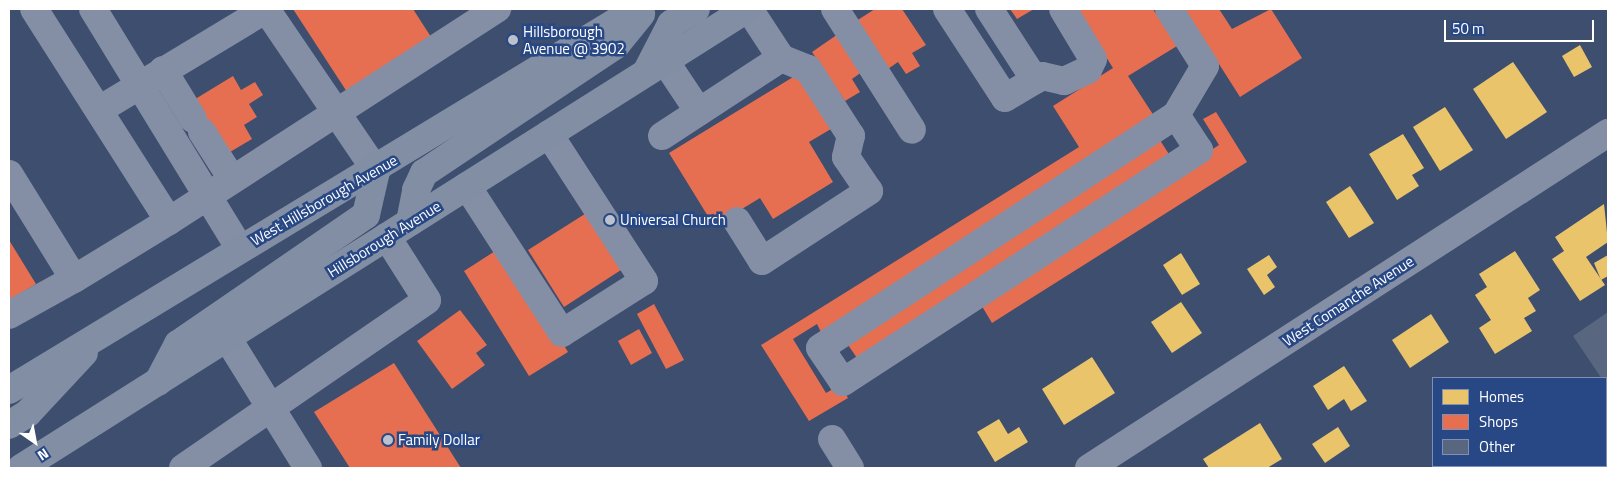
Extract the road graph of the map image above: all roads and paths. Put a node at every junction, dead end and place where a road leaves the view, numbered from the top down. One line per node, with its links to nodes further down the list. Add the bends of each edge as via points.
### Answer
1 (34, 9): 19 (street)
2 (93, 9): 18 (street)
3 (265, 9): 16 (street); 20 (street)
4 (497, 9): 20 (street)
5 (637, 9): 27 (main road, West Hillsborough Avenue)
6 (645, 9): 34 (main road, via 616,45 424,173 416,190)
7 (696, 9): 15 (main road, via 671,24)
8 (748, 9): 14 (street); 15 (main road, Hillsborough Avenue)
9 (835, 9): 23 (street)
10 (947, 9): 17 (street, via 1005,98)
11 (989, 9): 17 (street)
12 (1063, 9): 17 (street, via 1093,59 1077,79 1064,81 1042,76)
13 (1168, 9): 22 (street, via 1205,66)
14 (782, 58): 21 (street); 33 (street, via 808,69 850,136 846,157 869,191 762,260)
15 (656, 66): 21 (street); 25 (main road, Hillsborough Avenue)
16 (163, 70): 18 (street); 29 (street)
17 (1035, 80)
18 (139, 84): 19 (street); 31 (street)
19 (99, 110): 32 (street)
20 (334, 112): 27 (street); 29 (street)
21 (699, 112): 26 (street)
22 (1176, 114): 22 (street, via 820,348 843,382 1199,150)
23 (912, 130)
24 (1608, 133): 50 (street, West Comanche Avenue)
25 (549, 134): 30 (main road, Hillsborough Avenue); 30 (street, via 644,281 562,333)
26 (662, 136)
27 (376, 171): 36 (main road, West Hillsborough Avenue); 41 (main road, via 366,215 178,344)
28 (9, 174): 37 (street)
29 (232, 178): 31 (street)
30 (467, 186): 34 (main road, Hillsborough Avenue)
31 (207, 195): 32 (street); 36 (street)
32 (169, 220): 37 (street)
33 (737, 221)
34 (410, 222): 35 (main road, Hillsborough Avenue)
35 (387, 237): 40 (main road, Hillsborough Avenue); 43 (street, via 427,300)
36 (240, 249): 39 (main road, West Hillsborough Avenue)
37 (74, 279): 38 (street)
38 (9, 315)
39 (112, 323): 42 (main road, West Hillsborough Avenue); 44 (main road, via 28,413)
40 (228, 339): 41 (main road, Hillsborough Avenue); 43 (street)
41 (156, 385): 46 (main road, Hillsborough Avenue)
42 (9, 390)
43 (273, 410): 47 (street); 48 (street)
44 (9, 425)
45 (832, 439): 49 (street)
46 (39, 464)
47 (183, 468)
48 (308, 468)
49 (850, 468)
50 (1088, 468)

